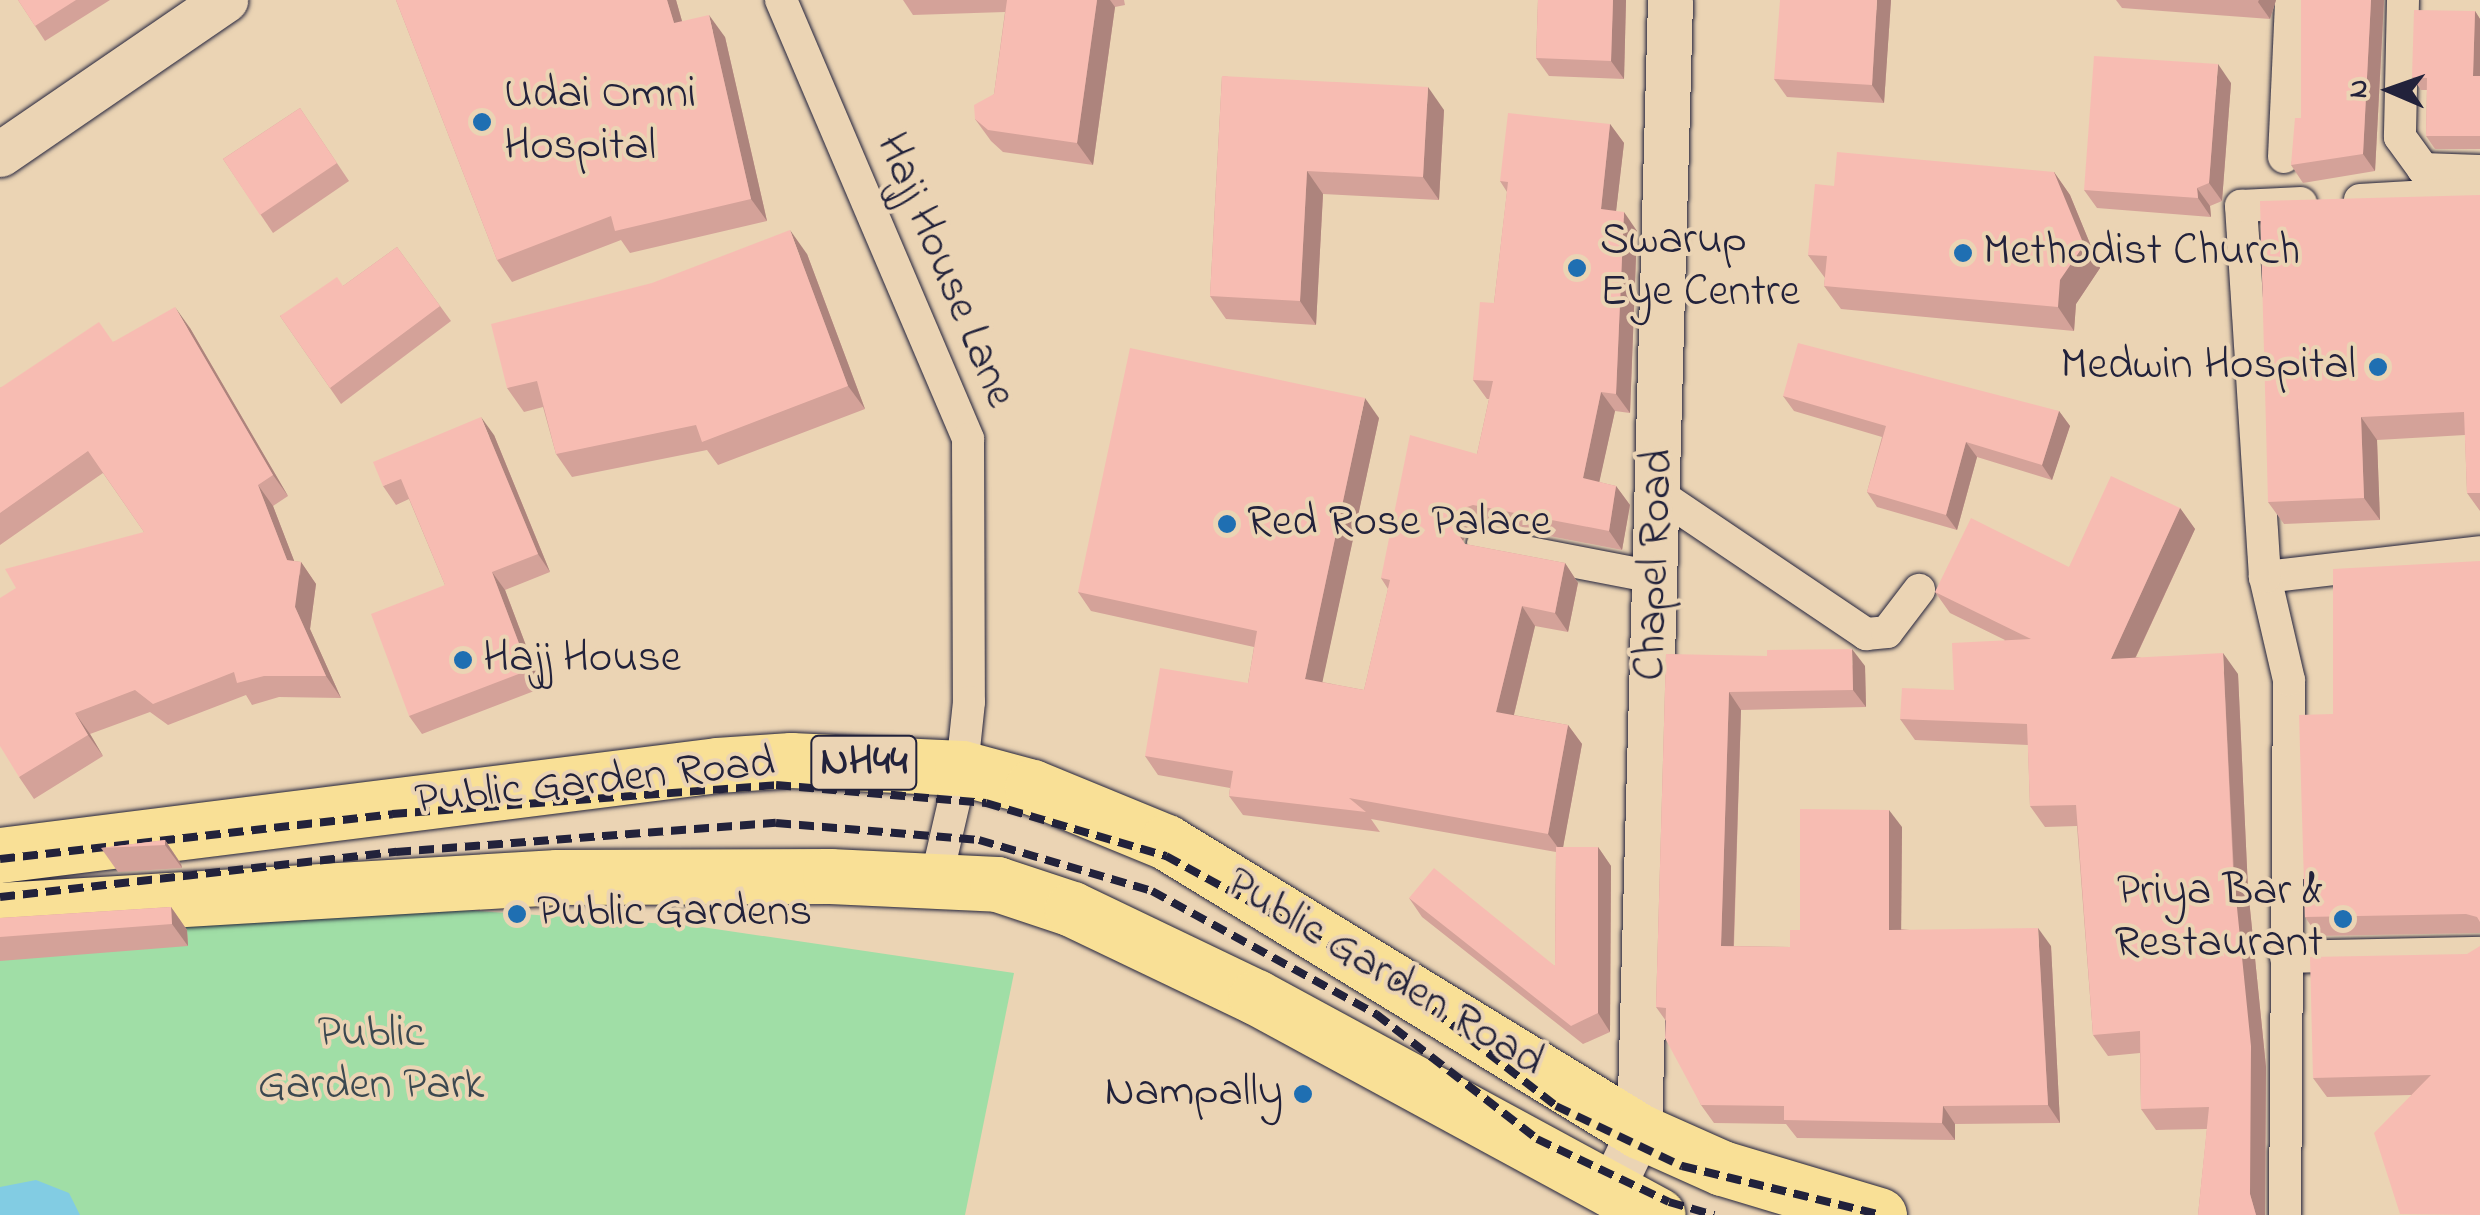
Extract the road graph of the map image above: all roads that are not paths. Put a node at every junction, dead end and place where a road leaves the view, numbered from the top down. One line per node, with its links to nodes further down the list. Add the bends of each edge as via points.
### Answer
1 (225, 0): 6 (main road)
2 (781, 0): 16 (street, Hajj House Lane, via 968,440)
3 (1670, 0): 10 (main road, Chapel Road)
4 (2291, 0): 7 (street)
5 (2403, 0): 8 (street, via 2400,137 2423,169)
6 (0, 154)
7 (2284, 157)
8 (2480, 171)
9 (2480, 193): 13 (street, via 2241,206)
10 (1660, 495): 14 (main road, Chapel Road); 15 (street, via 1866,634 1886,632)
11 (1483, 544): 14 (street)
12 (2480, 552): 13 (street)
13 (2265, 577): 21 (street, via 2290,680)
14 (1654, 578): 22 (main road, Chapel Road)
15 (1918, 590)
16 (962, 768): 17 (highway, Public Garden Road / NH44, via 791,760 717,766); 18 (street, Hajj House Lane); 22 (highway, Public Garden Road / NH44, via 1032,787 1166,842)
17 (0, 854)
18 (936, 880): 19 (highway, via 557,877); 23 (highway, via 997,884 1072,909 1256,997)
19 (0, 910)
20 (2480, 952): 21 (street)
21 (2286, 958): 25 (street)
22 (1639, 1131): 23 (main road); 24 (highway, NH44, via 1722,1168)
23 (1634, 1204)
24 (1879, 1215)
25 (2285, 1215)

